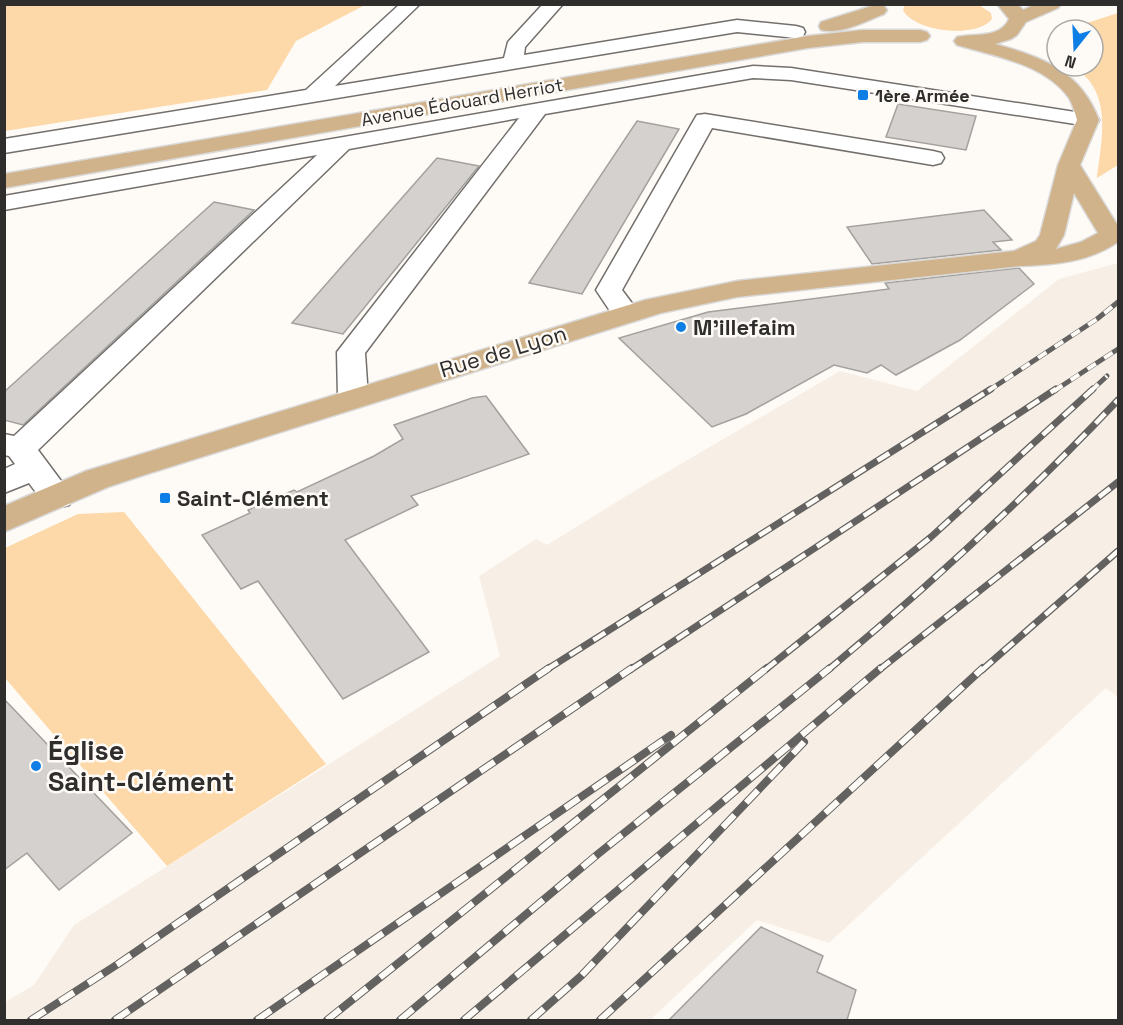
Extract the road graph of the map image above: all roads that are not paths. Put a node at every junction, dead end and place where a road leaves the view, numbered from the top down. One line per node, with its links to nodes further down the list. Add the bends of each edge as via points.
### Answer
1 (411, 4): 14 (street)
2 (554, 4): 11 (street, via 515,46)
3 (1052, 4): 6 (main road)
4 (878, 7): 7 (main road, Avenue Édouard Herriot, via 846,22); 9 (main road, via 891,24)
5 (693, 15): 8 (street)
6 (1012, 18): 10 (main road, via 984,40); 12 (main road)
7 (796, 32): 8 (street, via 737,26); 21 (main road, Avenue Édouard Herriot)
8 (681, 35): 11 (street)
9 (920, 36): 10 (main road); 23 (main road, Avenue Édouard Herriot, via 863,36 808,42)
10 (964, 41): 12 (main road)
11 (513, 64): 14 (street)
12 (1038, 65): 17 (main road, via 1078,96)
13 (727, 76): 15 (street); 16 (street); 17 (street, via 753,72 791,74)
14 (312, 96): 19 (street)
15 (537, 110): 18 (street); 29 (street, via 351,352)
16 (705, 120): 20 (street); 28 (street, via 609,290)
17 (1088, 120): 22 (main road, Rue de Lyon)
18 (342, 143): 24 (street); 30 (street)
19 (4, 146)
20 (933, 158)
21 (4, 164)
22 (1069, 165): 25 (main road, Rue de Lyon); 26 (main road)
23 (4, 181)
24 (12, 209)
25 (1058, 210): 26 (main road, via 1091,231); 27 (main road, Rue de Lyon, via 1045,246)
26 (1115, 234): 27 (main road, Rue de Lyon, via 1096,247 1066,255)
27 (1020, 258): 28 (main road, Rue de Lyon, via 737,289)
28 (626, 314): 29 (main road, Rue de Lyon)
29 (353, 397): 32 (main road, Rue de Lyon, via 133,466)
30 (19, 454): 31 (street); 32 (street)
31 (4, 482)
32 (57, 497): 33 (main road, Rue de Lyon)
33 (4, 520)

